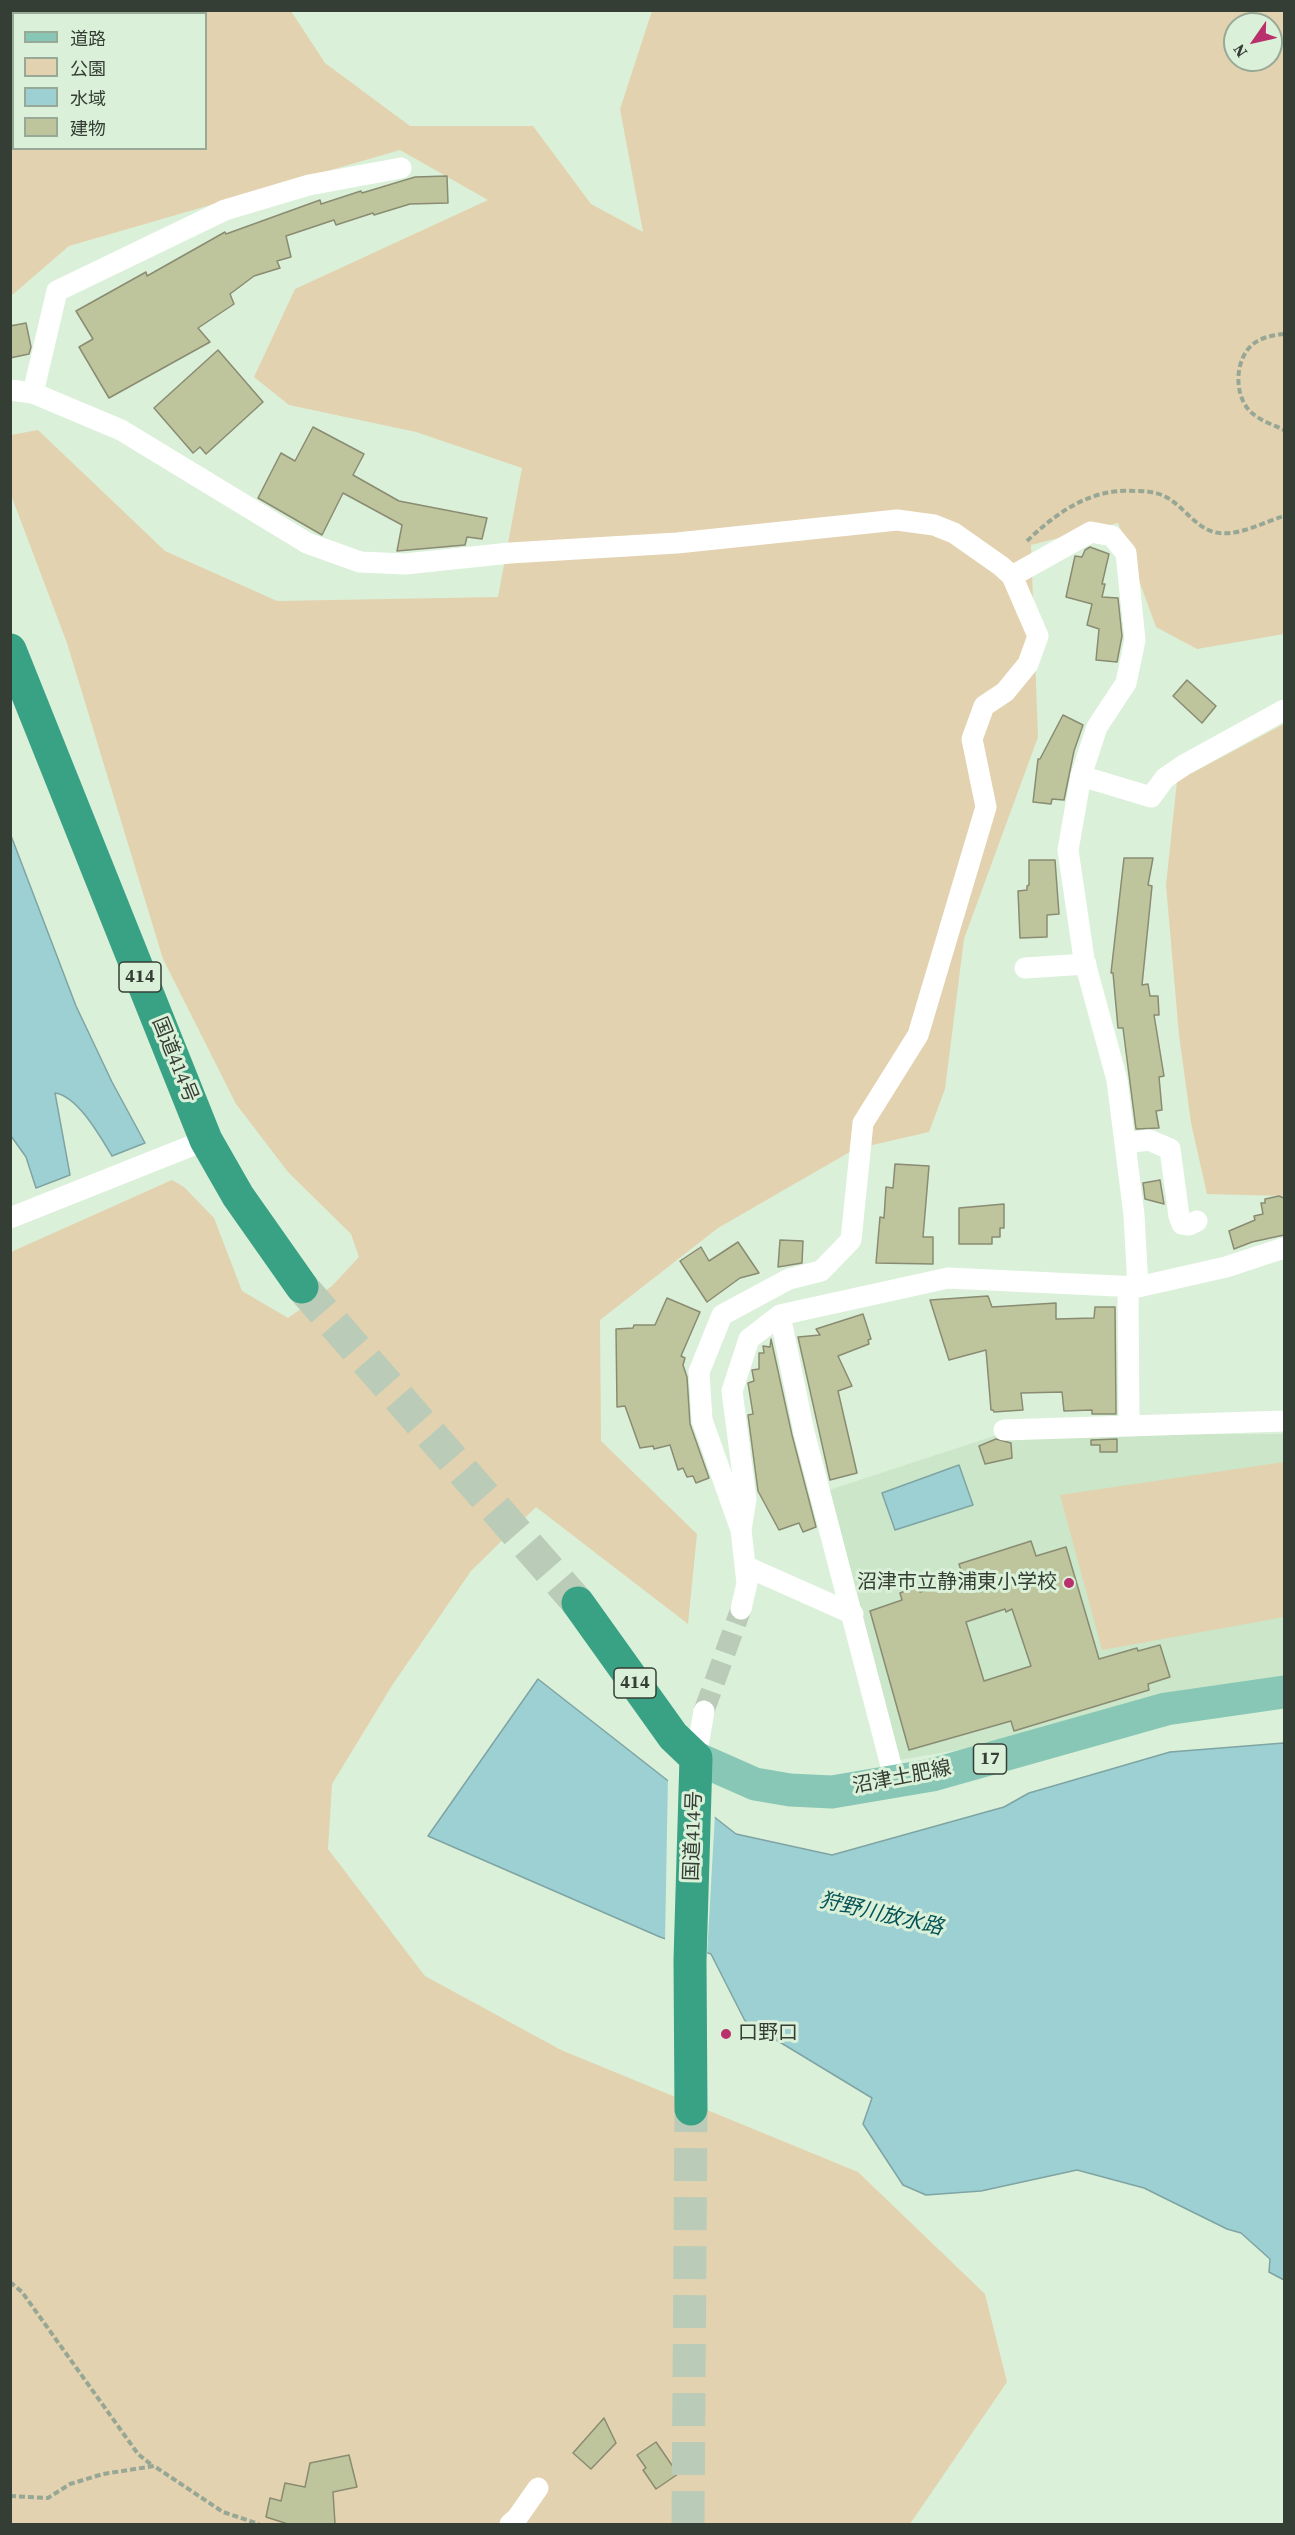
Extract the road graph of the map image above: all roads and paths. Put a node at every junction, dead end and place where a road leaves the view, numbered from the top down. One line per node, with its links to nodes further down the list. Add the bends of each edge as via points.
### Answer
1 (401, 168): 4 (street, via 309,185 225,210 57,291)
2 (1284, 334): 5 (path, via 1253,344 1243,357 1238,376 1240,394 1248,408 1260,419)
3 (10, 390): 4 (street)
4 (33, 393): 7 (street, via 121,430 307,543 360,562 405,564 677,543 897,520 934,525 954,533)
5 (1284, 430)
6 (1284, 516): 7 (path, via 1232,534 1213,532 1167,498 1150,491 1119,490 1092,495 1066,508 1034,534)
7 (1006, 571): 10 (street, via 1091,532 1112,536 1126,553 1135,640 1129,672 1097,727); 24 (street, via 1038,636 1028,664 1005,692 984,706 972,739 986,807 918,1035 863,1123 851,1240 821,1271 789,1279 722,1316 699,1372 702,1420)
8 (10, 650): 13 (highway, 国道414号 / 414)
9 (1284, 710): 10 (street, via 1184,765 1165,778 1151,797)
10 (1081, 776): 11 (street, via 1068,850)
11 (1086, 964): 12 (street); 14 (street, via 1117,1080)
12 (1025, 968)
13 (206, 1140): 15 (street); 19 (highway, 国道414号 / 414, via 238,1196)
14 (1125, 1143): 16 (street, via 1149,1140 1170,1149 1182,1224); 18 (street, via 1134,1215)
15 (10, 1218)
16 (1197, 1221)
17 (1284, 1248): 18 (street, via 1226,1267)
18 (1133, 1286): 20 (street, via 948,1278); 22 (street)
19 (302, 1287)
20 (780, 1315): 24 (street, via 749,1339 732,1391 746,1499); 28 (street, via 804,1432)
21 (1284, 1421): 22 (street)
22 (1129, 1426): 23 (street)
23 (1004, 1430)
24 (741, 1530): 25 (street)
25 (745, 1566): 27 (street, via 747,1583); 28 (street)
26 (578, 1603): 31 (highway, 414)
27 (741, 1609)
28 (853, 1614): 32 (street)
29 (1284, 1692): 32 (main road, 沼津土肥線 / 17, via 1166,1708 932,1775)
30 (704, 1711): 31 (street)
31 (696, 1773): 32 (main road, 沼津土肥線 / 17, via 790,1790 832,1792); 33 (highway, 国道414号, via 690,1960)
32 (895, 1781)
33 (691, 2109)
34 (10, 2282): 35 (path, via 22,2292 138,2454)
35 (154, 2466): 37 (path, via 103,2474 70,2484 48,2498); 38 (path, via 223,2512)
36 (538, 2488): 39 (street)
37 (10, 2496)
38 (259, 2524)
39 (510, 2524)

